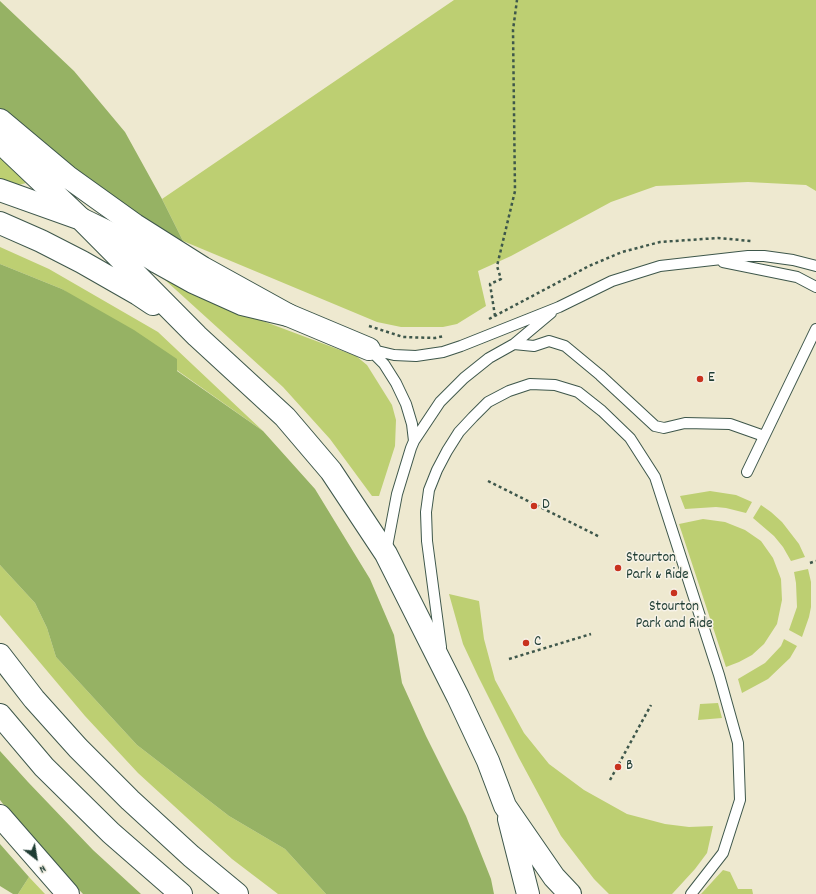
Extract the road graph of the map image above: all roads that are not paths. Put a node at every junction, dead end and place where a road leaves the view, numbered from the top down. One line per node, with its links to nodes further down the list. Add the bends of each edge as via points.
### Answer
1 (0, 120): 10 (main road, via 68,177 135,225 204,268)
2 (0, 142): 4 (main road)
3 (0, 190): 4 (main road)
4 (81, 219): 10 (main road, via 120,238 193,282 242,304); 12 (main road)
5 (0, 223): 12 (main road, via 82,262 138,294)
6 (713, 260): 7 (lane, via 764,256); 8 (lane, via 797,277); 9 (lane, via 660,266 612,281)
7 (816, 266)
8 (816, 287)
9 (559, 306): 13 (lane); 14 (lane, via 443,352 416,356 394,355)
10 (288, 314): 14 (main road)
11 (816, 330): 15 (lane)
12 (197, 336): 18 (main road, via 285,417 331,471)
13 (514, 344): 15 (lane, via 534,346 549,341 565,346 655,426 664,428 685,424 730,424); 16 (lane, via 489,358 464,378 440,402)
14 (370, 349): 16 (lane, via 384,364 396,383 406,404)
15 (764, 436): 17 (lane)
16 (414, 441): 18 (lane, via 397,494)
17 (747, 472)
18 (386, 554): 20 (main road)
19 (0, 655): 26 (main road, via 34,699 78,748 130,800)
20 (443, 667): 22 (main road, via 488,761); 29 (lane, via 426,520 429,490 436,470 459,432 488,402 530,384 555,385 578,392 630,438 655,477 719,675 738,743 740,800 723,853)
21 (0, 715): 25 (main road, via 55,778 111,833)
22 (505, 806): 27 (main road); 28 (main road, via 554,877)
23 (0, 816): 24 (main road)
24 (68, 894)
25 (181, 894)
26 (236, 894)
27 (528, 894)
28 (570, 894)
29 (691, 894)

